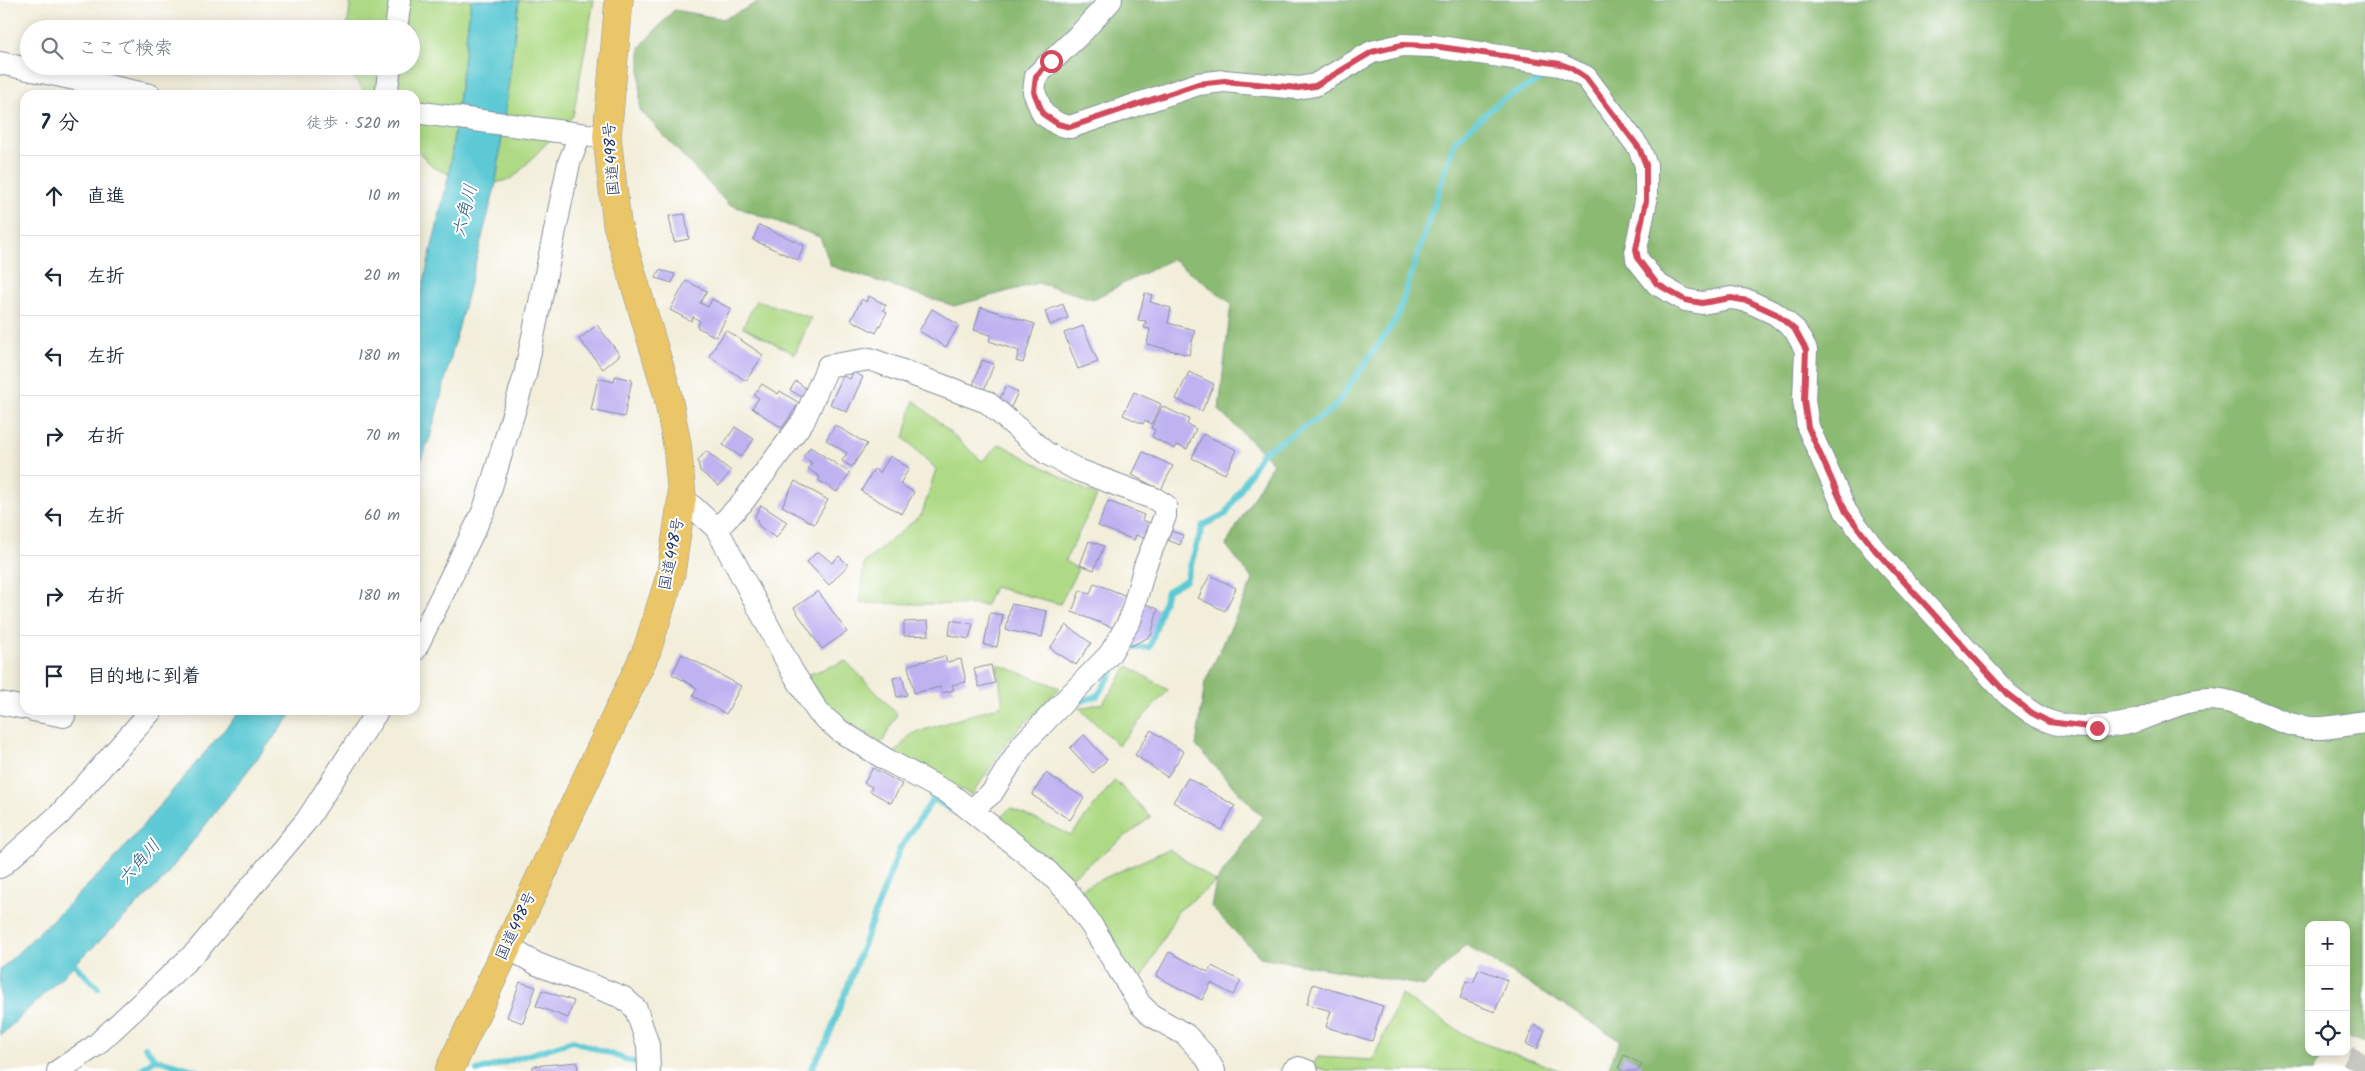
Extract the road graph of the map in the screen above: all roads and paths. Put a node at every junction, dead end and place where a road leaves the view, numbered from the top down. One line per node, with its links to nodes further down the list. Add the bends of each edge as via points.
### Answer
1 (400, 0): 4 (street)
2 (619, 0): 13 (highway, 国道498号)
3 (1111, 0): 23 (street, via 1036,76 1034,92 1043,114 1058,124 1070,127 1198,84 1224,81 1298,88 1315,86 1372,52 1402,45 1433,46 1571,68 1586,78 1639,148 1646,165 1646,201 1636,249 1638,259 1657,284 1685,300 1702,303 1731,298 1748,301 1776,314 1795,330 1806,350 1804,400 1808,427 1846,512 1875,550 2007,694 2049,722 2097,728 2136,721 2183,702 2209,699 2229,701 2312,728)
4 (397, 20)
5 (0, 64): 6 (street)
6 (20, 68)
7 (53, 75): 9 (street)
8 (389, 75): 10 (street)
9 (126, 90)
10 (387, 90)
11 (420, 113): 12 (street)
12 (575, 134): 13 (street); 16 (street, via 524,375 484,510)
13 (607, 137): 14 (highway, 国道498号, via 617,224 667,392 677,444)
14 (682, 497): 15 (street); 26 (highway, 国道498号, via 671,573 647,650)
15 (717, 529): 24 (street, via 792,671 818,712 840,731 950,794); 24 (street, via 742,503 804,420 828,366 870,359 987,402 1046,453 1078,470 1155,499 1164,506 1166,516 1145,566 1130,620 1110,654 1022,745 992,793)
16 (420, 640)
17 (0, 703): 18 (street)
18 (20, 707)
19 (59, 715): 22 (street)
20 (148, 715): 25 (street, via 60,814)
21 (375, 715): 27 (street, via 307,820 198,951 95,1046)
22 (64, 716)
23 (2365, 722)
24 (971, 810): 30 (street, via 1043,867 1067,891 1140,1004 1151,1015 1186,1035)
25 (0, 867)
26 (507, 947): 28 (highway, 国道498号); 29 (street, via 537,964 624,998 636,1008 648,1046)
27 (58, 1071)
28 (449, 1071)
29 (650, 1071)
30 (1214, 1071)
31 (1293, 1071): 32 (street, via 1299,1068)
32 (1307, 1071)

